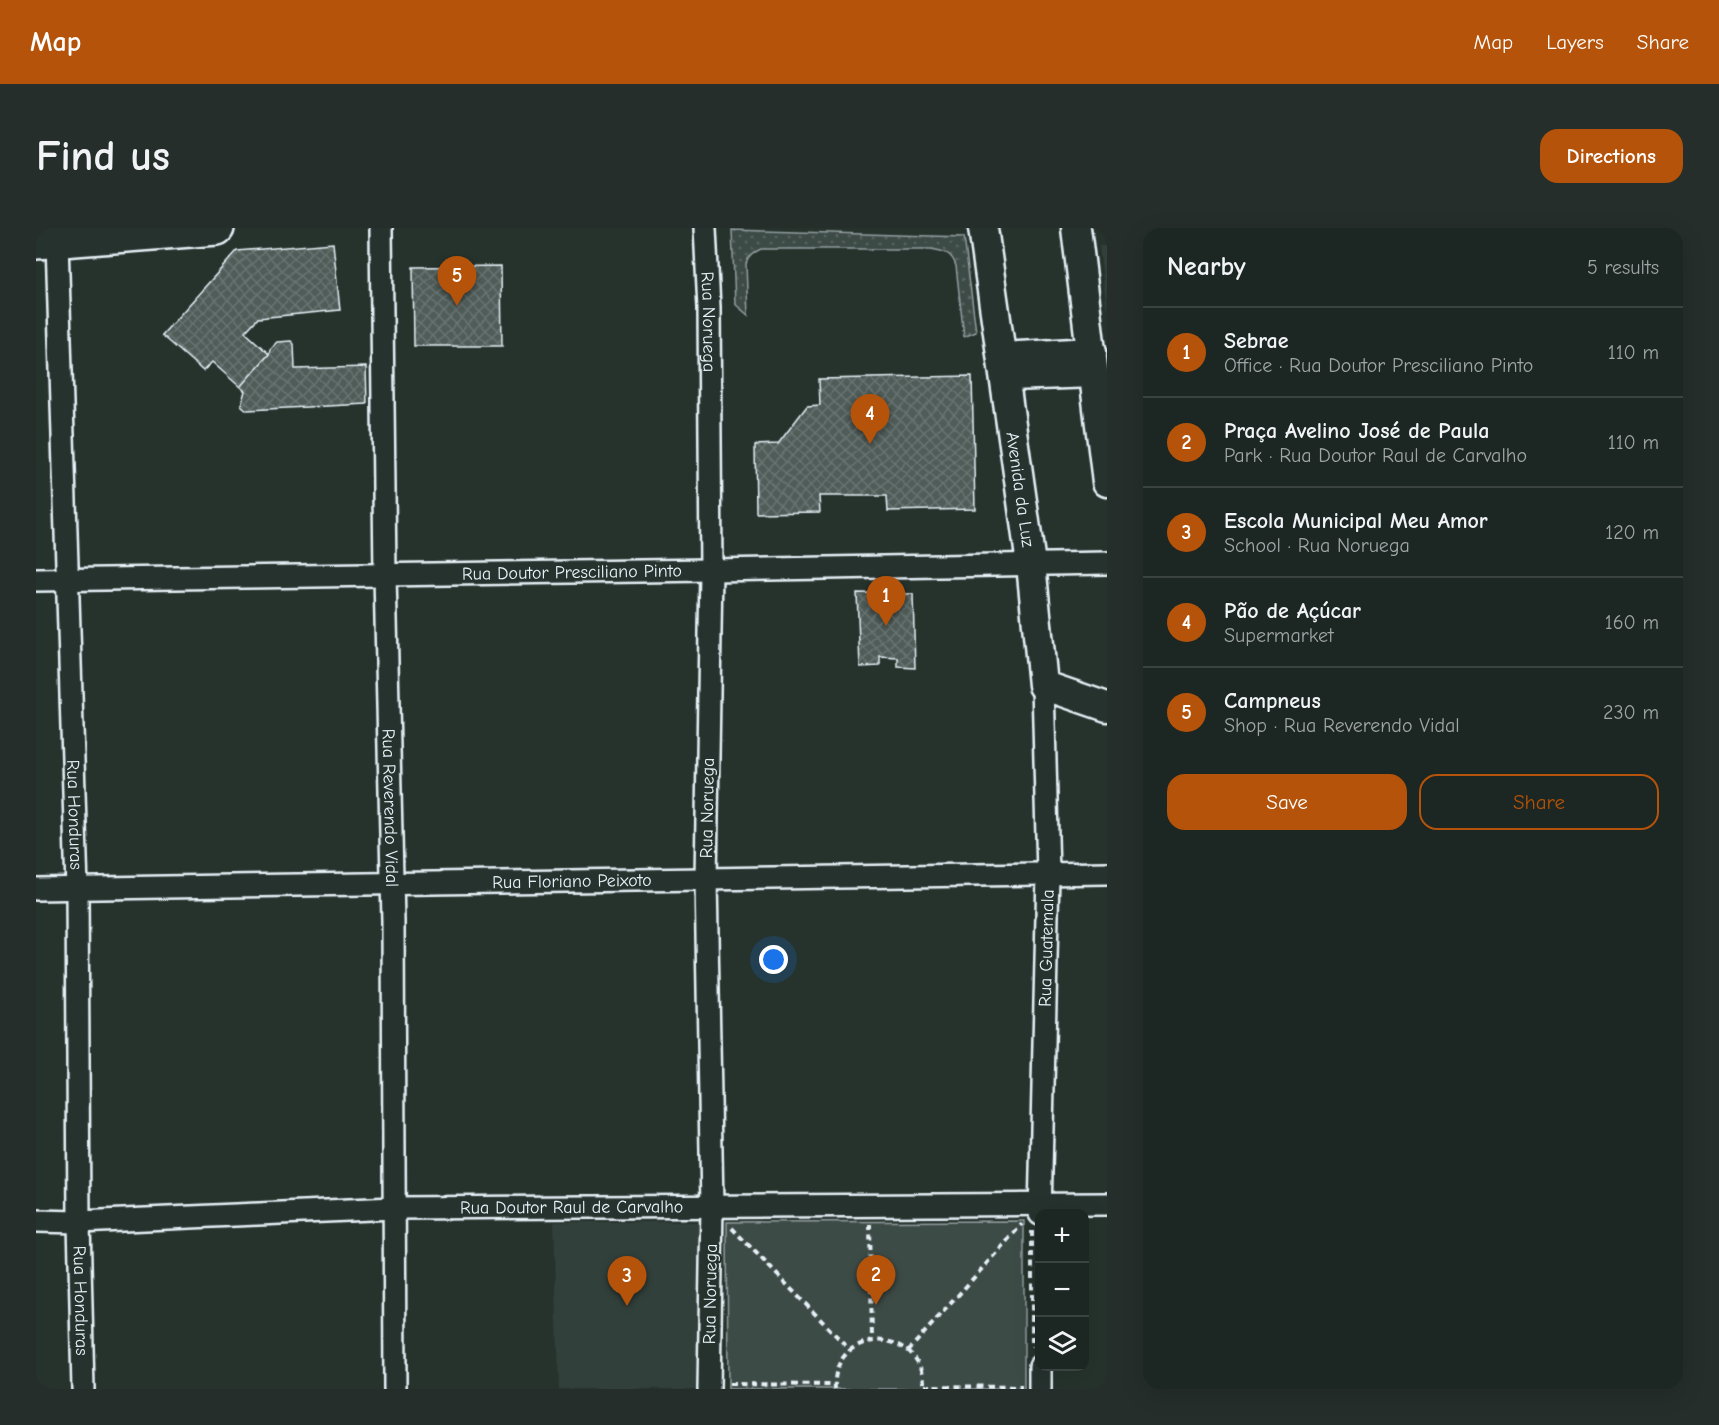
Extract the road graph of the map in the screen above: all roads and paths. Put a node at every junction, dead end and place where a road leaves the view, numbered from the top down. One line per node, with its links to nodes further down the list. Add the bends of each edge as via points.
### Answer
1 (217, 228): 6 (main road)
2 (381, 228): 13 (street, Rua Reverendo Vidal)
3 (705, 228): 12 (street, Rua Noruega)
4 (983, 228): 8 (street, Avenida da Luz)
5 (1076, 228): 7 (street)
6 (47, 241): 14 (street, Rua Honduras)
7 (1093, 362): 8 (street); 9 (street)
8 (1003, 367): 11 (street, Avenida da Luz)
9 (1107, 483)
10 (1107, 563): 11 (street, Rua Doutor Presciliano Pinto)
11 (1031, 564): 12 (street, Rua Doutor Presciliano Pinto); 16 (street, Avenida da Luz)
12 (711, 570): 13 (street, Rua Doutor Presciliano Pinto); 20 (street, Rua Noruega)
13 (385, 576): 14 (street, Rua Doutor Presciliano Pinto); 21 (street, Rua Reverendo Vidal)
14 (67, 579): 15 (street, Rua Doutor Presciliano Pinto); 23 (street, Rua Honduras)
15 (36, 580)
16 (1043, 685): 17 (street); 19 (street, Rua Guatemala)
17 (1107, 707)
18 (1107, 873): 19 (street, Rua Floriano Peixoto)
19 (1048, 874): 20 (street, Rua Floriano Peixoto); 28 (street, Rua Guatemala)
20 (706, 880): 21 (street, Rua Floriano Peixoto); 25 (street, Rua Noruega)
21 (392, 884): 23 (street, Rua Floriano Peixoto); 26 (street, Rua Reverendo Vidal)
22 (36, 889): 23 (street, Rua Floriano Peixoto)
23 (77, 889): 30 (street, Rua Honduras)
24 (1107, 1204): 28 (street, Rua Doutor Raul de Carvalho)
25 (712, 1206): 26 (street, Rua Doutor Raul de Carvalho); 28 (street, Rua Doutor Raul de Carvalho); 33 (path); 36 (street, Rua Noruega)
26 (394, 1208): 30 (street, Rua Doutor Raul de Carvalho); 41 (street, Rua Reverendo Vidal)
27 (870, 1214): 32 (path)
28 (1034, 1216): 31 (path); 34 (path)
29 (36, 1221): 30 (street, Rua Doutor Raul de Carvalho)
30 (79, 1222): 40 (street, Rua Honduras)
31 (1035, 1317)
32 (872, 1340): 33 (path); 34 (path, via 891,1342)
33 (850, 1350): 37 (path, via 838,1366)
34 (908, 1351): 38 (path, via 921,1370)
35 (1036, 1371): 39 (street)
36 (714, 1387): 37 (path)
37 (835, 1387)
38 (923, 1387): 39 (path)
39 (1036, 1388)
40 (83, 1389)
41 (395, 1389)

